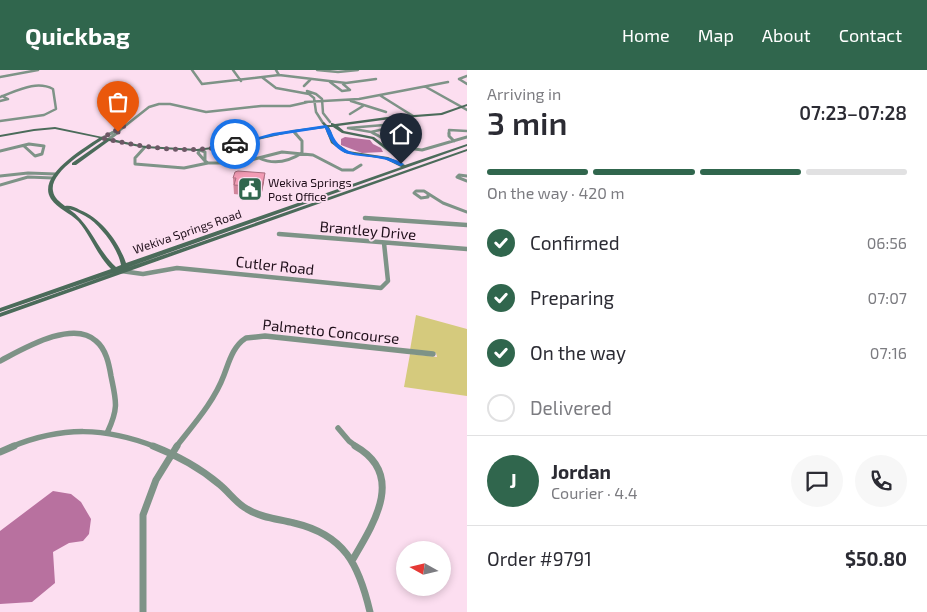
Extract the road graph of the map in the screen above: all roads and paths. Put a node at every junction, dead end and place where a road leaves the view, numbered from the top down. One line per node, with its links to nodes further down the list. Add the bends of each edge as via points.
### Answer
1 (38, 70): 8 (street)
2 (192, 70): 13 (street, via 202,84)
3 (233, 70): 13 (street)
4 (276, 70): 7 (street)
5 (317, 70): 6 (street)
6 (358, 70)
7 (279, 75): 10 (street); 11 (street)
8 (0, 76)
9 (467, 76): 18 (street, via 459,79)
10 (264, 78): 13 (street); 17 (street)
11 (310, 80): 14 (street); 19 (street)
12 (376, 80): 16 (street)
13 (241, 81)
14 (330, 82): 16 (street); 16 (street, via 342,91 350,90)
15 (448, 82): 20 (street)
16 (343, 83)
17 (270, 84): 25 (street, via 309,94); 26 (street, via 312,92)
18 (467, 84)
19 (304, 86)
20 (426, 87): 21 (street); 28 (street)
21 (380, 96): 24 (street); 31 (street)
22 (1, 97): 23 (street, via 8,99); 32 (street, via 31,87 48,86 53,89 55,110 58,112)
23 (0, 101)
24 (350, 101): 26 (street); 27 (street)
25 (316, 103): 26 (street); 33 (street, via 316,112); 35 (street, via 206,112 159,104 149,107)
26 (324, 103): 34 (street, via 323,113)
27 (362, 106): 29 (street); 30 (street)
28 (466, 107): 31 (street, via 442,114)
29 (386, 112)
30 (350, 114)
31 (413, 116): 34 (street)
32 (0, 121)
33 (325, 124): 34 (street); 36 (street); 39 (street); 55 (street, via 332,142 346,152 386,158)
34 (332, 124): 55 (street, via 343,132 373,138)
35 (124, 126): 42 (street); 43 (street)
36 (293, 130): 39 (street); 51 (street, via 302,141)
37 (372, 132): 37 (street, via 384,129 384,125 348,128); 44 (street, via 400,147 422,150)
38 (467, 132): 44 (street, via 449,130 448,136)
39 (273, 134): 48 (street)
40 (0, 136): 42 (street, via 55,128)
41 (467, 137): 44 (street)
42 (102, 138): 43 (street); 57 (street)
43 (109, 140): 47 (street); 57 (street)
44 (454, 141)
45 (467, 145): 55 (street, Wekiva Springs Road)
46 (24, 146): 46 (street, via 38,144 44,146 42,154 35,156); 50 (street)
47 (145, 147): 48 (street); 53 (street, via 135,158 135,164 184,168)
48 (200, 150): 53 (street, via 205,152)
49 (467, 150): 55 (street, Wekiva Springs Road, via 416,167)
50 (0, 151)
51 (302, 153): 52 (street, via 282,152); 52 (street, via 287,162 266,162); 54 (street, via 342,170 353,170)
52 (259, 157): 53 (street, via 229,164)
53 (207, 162)
54 (362, 165)
55 (408, 166): 69 (street, Wekiva Springs Road)
56 (0, 176): 57 (street, via 28,172)
57 (55, 176): 60 (street, via 28,177); 62 (street, via 49,187 50,193)
58 (467, 176): 59 (street, via 457,177)
59 (467, 181)
60 (0, 185)
61 (428, 194): 63 (street)
62 (62, 206): 66 (street); 67 (street, via 87,214)
63 (467, 212)
64 (365, 218): 65 (street)
65 (467, 225)
66 (88, 231): 67 (street); 73 (street)
67 (107, 234): 72 (street)
68 (279, 234): 70 (street, Brantley Drive)
69 (201, 241): 72 (street, Wekiva Springs Road); 74 (street, Wekiva Springs Road)
70 (384, 243): 71 (street, Brantley Drive); 74 (street, Cutler Road, via 388,281 381,288 177,268 160,269 142,276)
71 (467, 251)
72 (124, 262): 73 (street, Wekiva Springs Road); 74 (street)
73 (113, 269): 74 (street); 75 (street, Wekiva Springs Road)
74 (121, 271): 76 (street, Wekiva Springs Road)
75 (0, 310)
76 (0, 315)
77 (434, 354): 82 (street, Palmetto Concourse, via 250,336 238,344 218,389)
78 (0, 361): 80 (street, via 59,334 73,332 92,336 105,353 117,406)
79 (338, 428): 83 (street, via 352,444 373,458 382,483 380,506 373,525)
80 (108, 431): 81 (street, via 49,434); 82 (street)
81 (0, 452)
82 (172, 454): 83 (street, via 216,482 235,503 262,517 321,532); 84 (street, Palmetto Concourse, via 150,490 143,515)
83 (353, 559): 85 (street, via 363,577)
84 (143, 612)
85 (370, 612)

